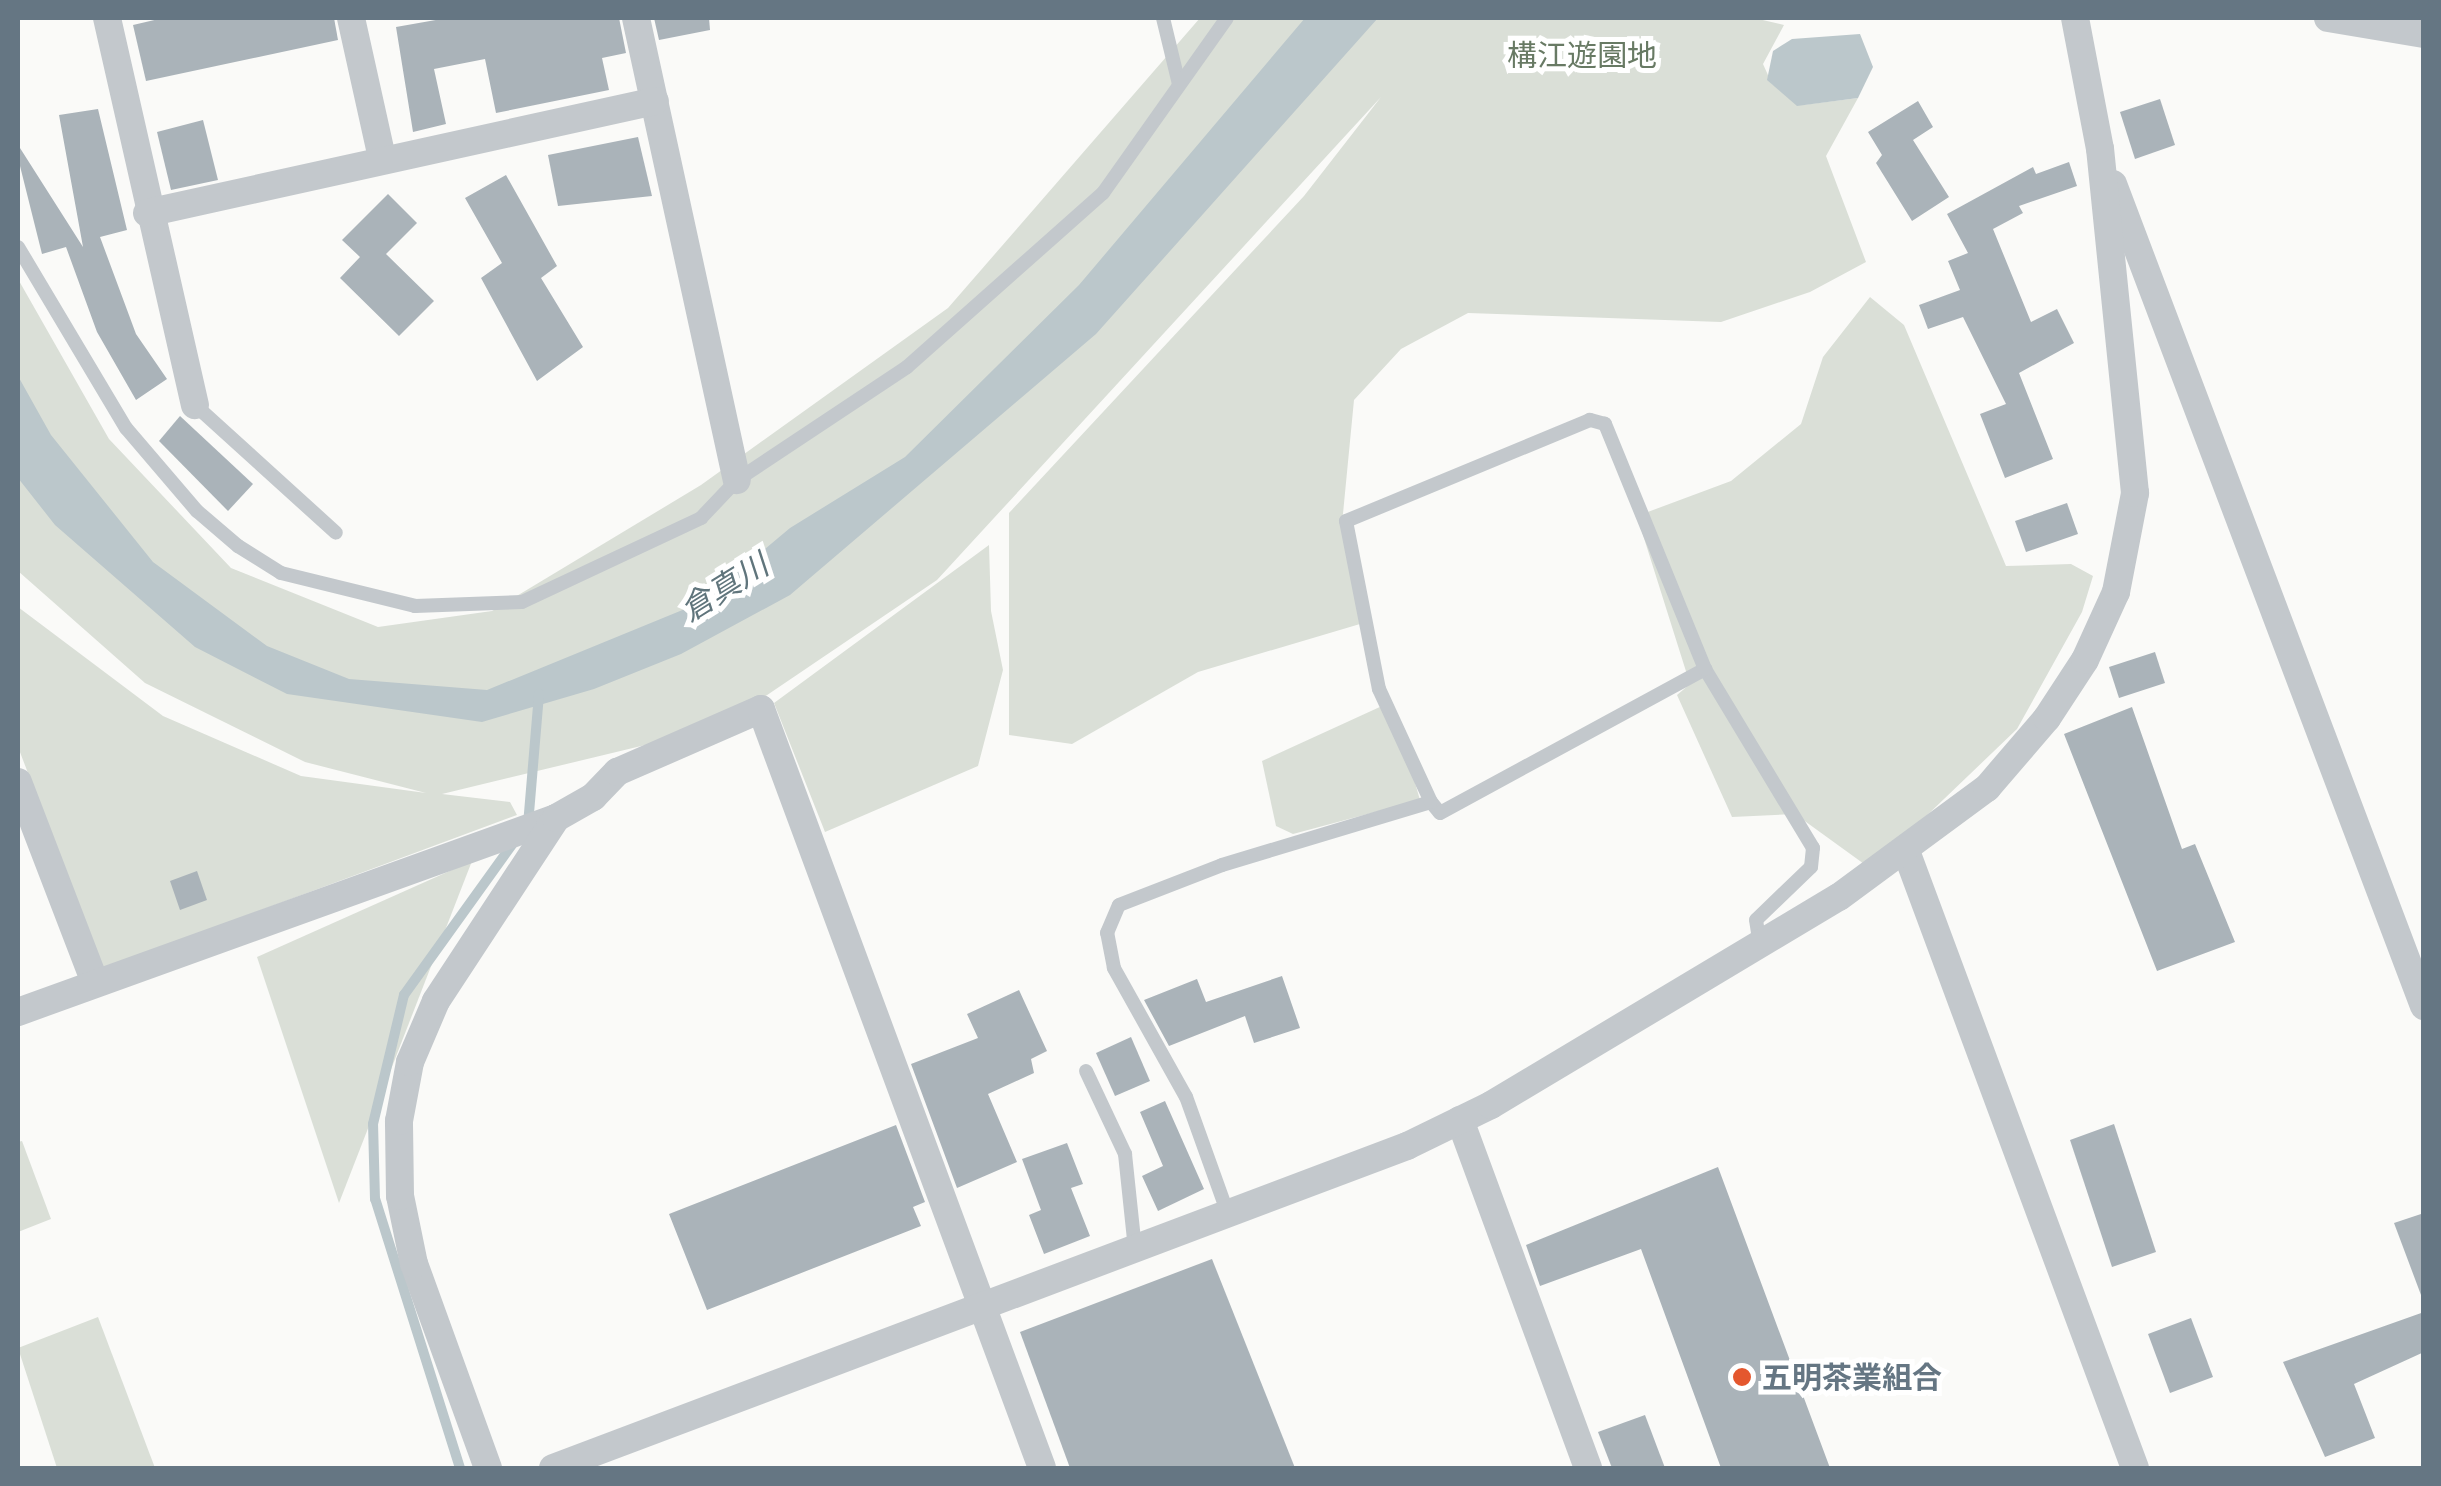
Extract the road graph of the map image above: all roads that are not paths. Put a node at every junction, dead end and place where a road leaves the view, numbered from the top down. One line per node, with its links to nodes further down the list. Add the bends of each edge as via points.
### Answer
1 (107, 18): 13 (street)
2 (351, 18): 12 (street)
3 (636, 18): 10 (street)
4 (1163, 18): 9 (lane)
5 (1228, 18): 9 (lane)
6 (2075, 18): 11 (street)
7 (2328, 18): 8 (street)
8 (2424, 34)
9 (1179, 83): 16 (lane, via 1103,193 1042,250 908,367)
10 (655, 101): 12 (street); 16 (street)
11 (2100, 149): 22 (street, via 2135,493 2116,592 2085,660 2047,718 1987,788); 25 (street)
12 (382, 158): 13 (street)
13 (147, 213): 15 (street)
14 (18, 247): 16 (lane, via 126,428 166,478 238,546 282,573 415,606 522,602 701,518)
15 (195, 405): 17 (lane)
16 (738, 480)
17 (336, 533)
18 (1706, 670): 20 (lane, via 1440,813); 20 (lane, via 1605,424 1590,420 1346,521 1379,689); 23 (lane, via 1813,848 1811,867 1756,920)
19 (18, 782): 24 (street)
20 (1431, 802): 29 (lane, via 1222,865 1119,905 1107,934 1114,968 1186,1097)
21 (548, 821): 24 (street); 31 (street, via 593,797 617,772 762,709); 32 (street, via 436,1001 410,1062 399,1121 400,1196 414,1264)
22 (1906, 852): 23 (street); 36 (street)
23 (1760, 944): 28 (street)
24 (95, 983): 26 (street)
25 (2421, 991)
26 (18, 1012)
27 (1086, 1070): 30 (lane, via 1125,1154)
28 (1460, 1120): 29 (street); 35 (street)
29 (1228, 1214): 30 (street)
30 (1135, 1249): 31 (street)
31 (982, 1307): 33 (street); 34 (street)
32 (488, 1468)
33 (553, 1468)
34 (1042, 1468)
35 (1588, 1468)
36 (2135, 1468)

